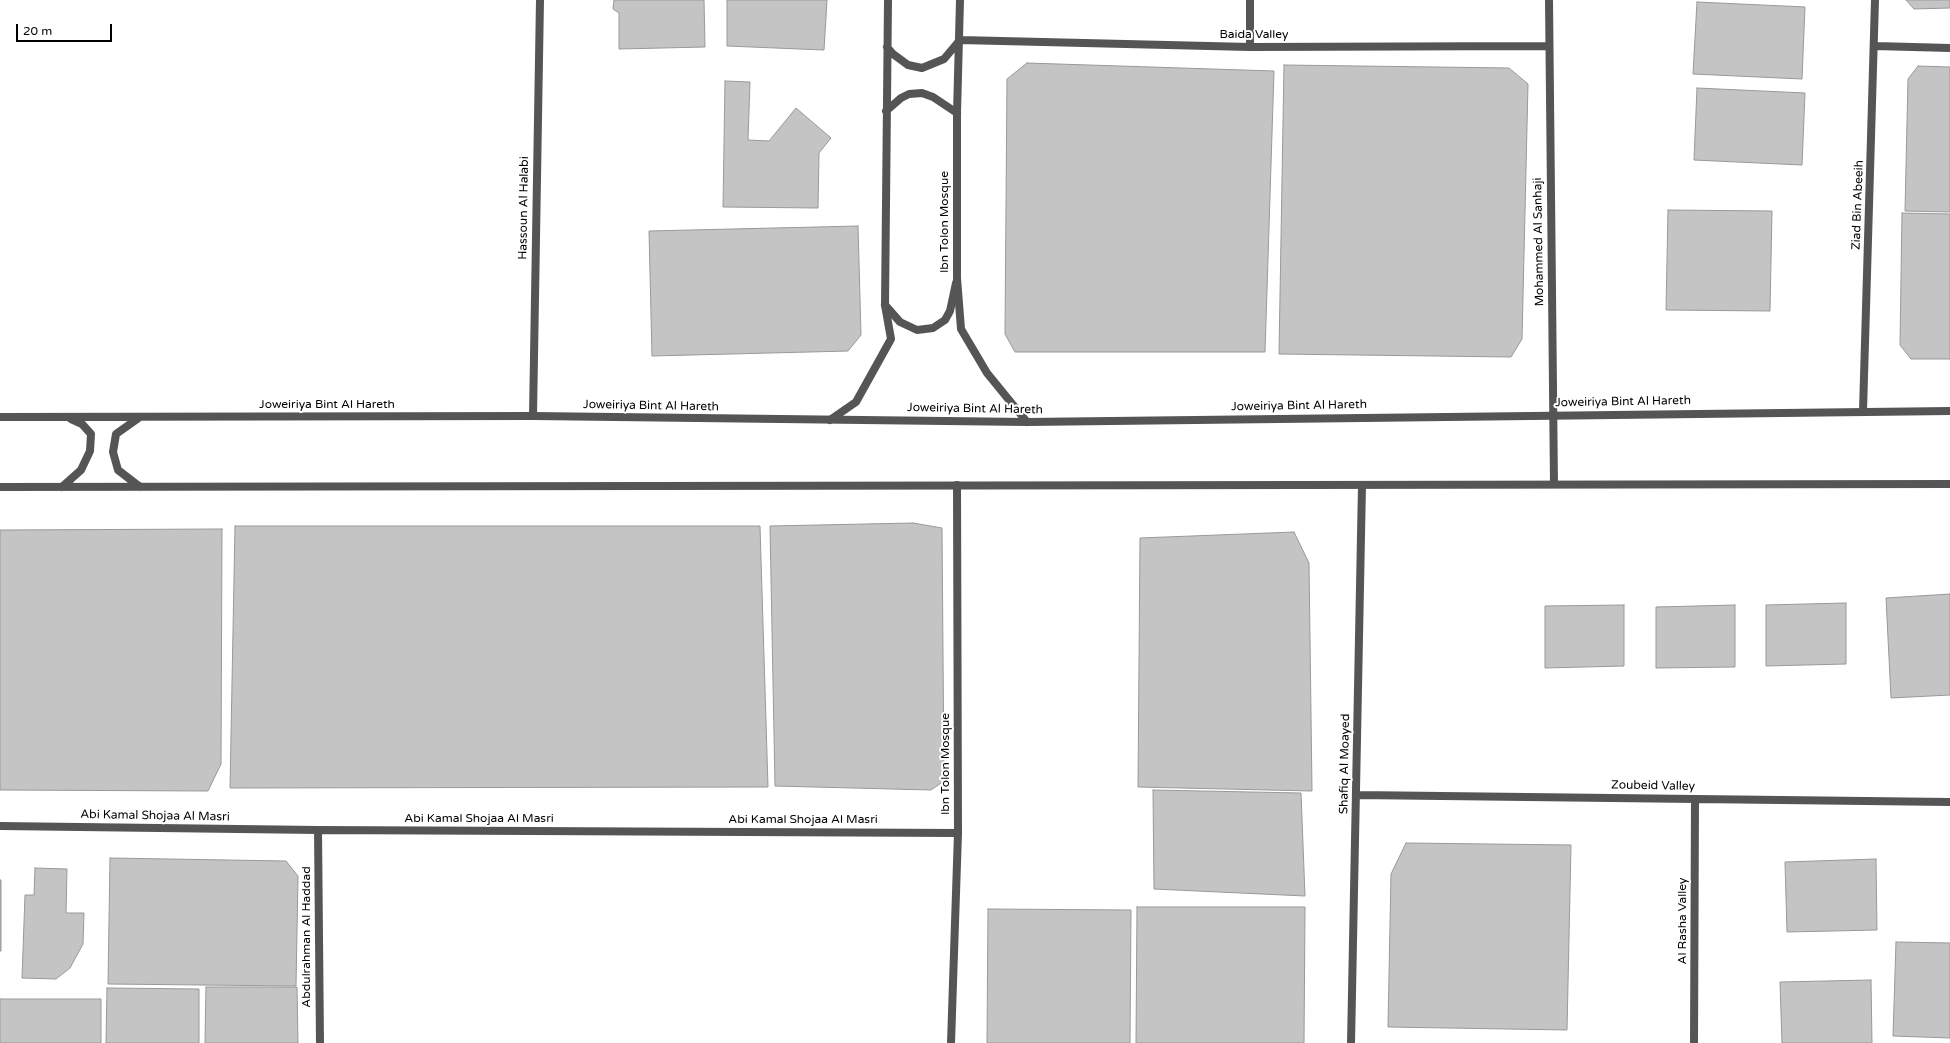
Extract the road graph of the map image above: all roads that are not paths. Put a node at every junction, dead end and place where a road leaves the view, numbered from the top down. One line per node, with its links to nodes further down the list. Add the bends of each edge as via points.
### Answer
1 (540, 0): 20 (street, Hassoun Al Halabi)
2 (888, 0): 10 (street)
3 (960, 0): 7 (street, Ibn Tolon Mosque)
4 (1250, 0): 11 (street)
5 (1549, 0): 8 (street, Mohammed Al Sanhaji)
6 (1875, 0): 9 (street, Ziad Bin Abeeih)
7 (960, 40): 10 (street, via 944,59 922,68 908,65); 11 (street, Baida Valley); 14 (street, Ibn Tolon Mosque)
8 (1548, 46): 11 (street, Baida Valley); 19 (street, Mohammed Al Sanhaji)
9 (1875, 46): 12 (street); 17 (street, Ziad Bin Abeeih)
10 (887, 47): 13 (street)
11 (1250, 47)
12 (1950, 48)
13 (886, 111): 14 (street, via 909,94 922,93); 16 (street)
14 (957, 113): 15 (street, Ibn Tolon Mosque)
15 (957, 278): 16 (street, via 950,311 944,320 933,328 917,330 900,322); 25 (street, Ibn Tolon Mosque, via 961,329 987,374)
16 (885, 305): 24 (street, via 891,339 856,402)
17 (1863, 411): 18 (street, Joweiriya Bint Al Hareth); 19 (street, Joweiriya Bint Al Hareth)
18 (1950, 411)
19 (1553, 414): 25 (street, Joweiriya Bint Al Hareth); 26 (street, Mohammed Al Sanhaji)
20 (533, 416): 23 (street, Joweiriya Bint Al Hareth); 24 (street, Joweiriya Bint Al Hareth)
21 (0, 417): 22 (street, Joweiriya Bint Al Hareth)
22 (67, 417): 23 (street, Joweiriya Bint Al Hareth); 31 (street, via 82,424 91,434 90,451 81,470)
23 (141, 417): 32 (street, via 116,434 113,452 118,470)
24 (830, 420): 25 (street, Joweiriya Bint Al Hareth)
25 (1027, 422)
26 (1554, 484): 27 (street); 29 (street)
27 (1950, 484)
28 (957, 485): 29 (street); 32 (street); 38 (street, Ibn Tolon Mosque)
29 (1362, 485): 33 (street, Shafiq Al Moayed)
30 (0, 487): 31 (street)
31 (62, 487): 32 (street)
32 (140, 487)
33 (1356, 795): 34 (street, Zoubeid Valley); 41 (street, Shafiq Al Moayed)
34 (1695, 799): 35 (street, Zoubeid Valley); 42 (street, Al Rasha Valley)
35 (1950, 802)
36 (0, 826): 37 (street, Abi Kamal Shojaa Al Masri)
37 (318, 830): 38 (street, Abi Kamal Shojaa Al Masri); 39 (street, Abdulrahman Al Haddad)
38 (958, 833): 40 (street, Ibn Tolon Mosque)
39 (320, 1043)
40 (951, 1043)
41 (1351, 1043)
42 (1694, 1043)

